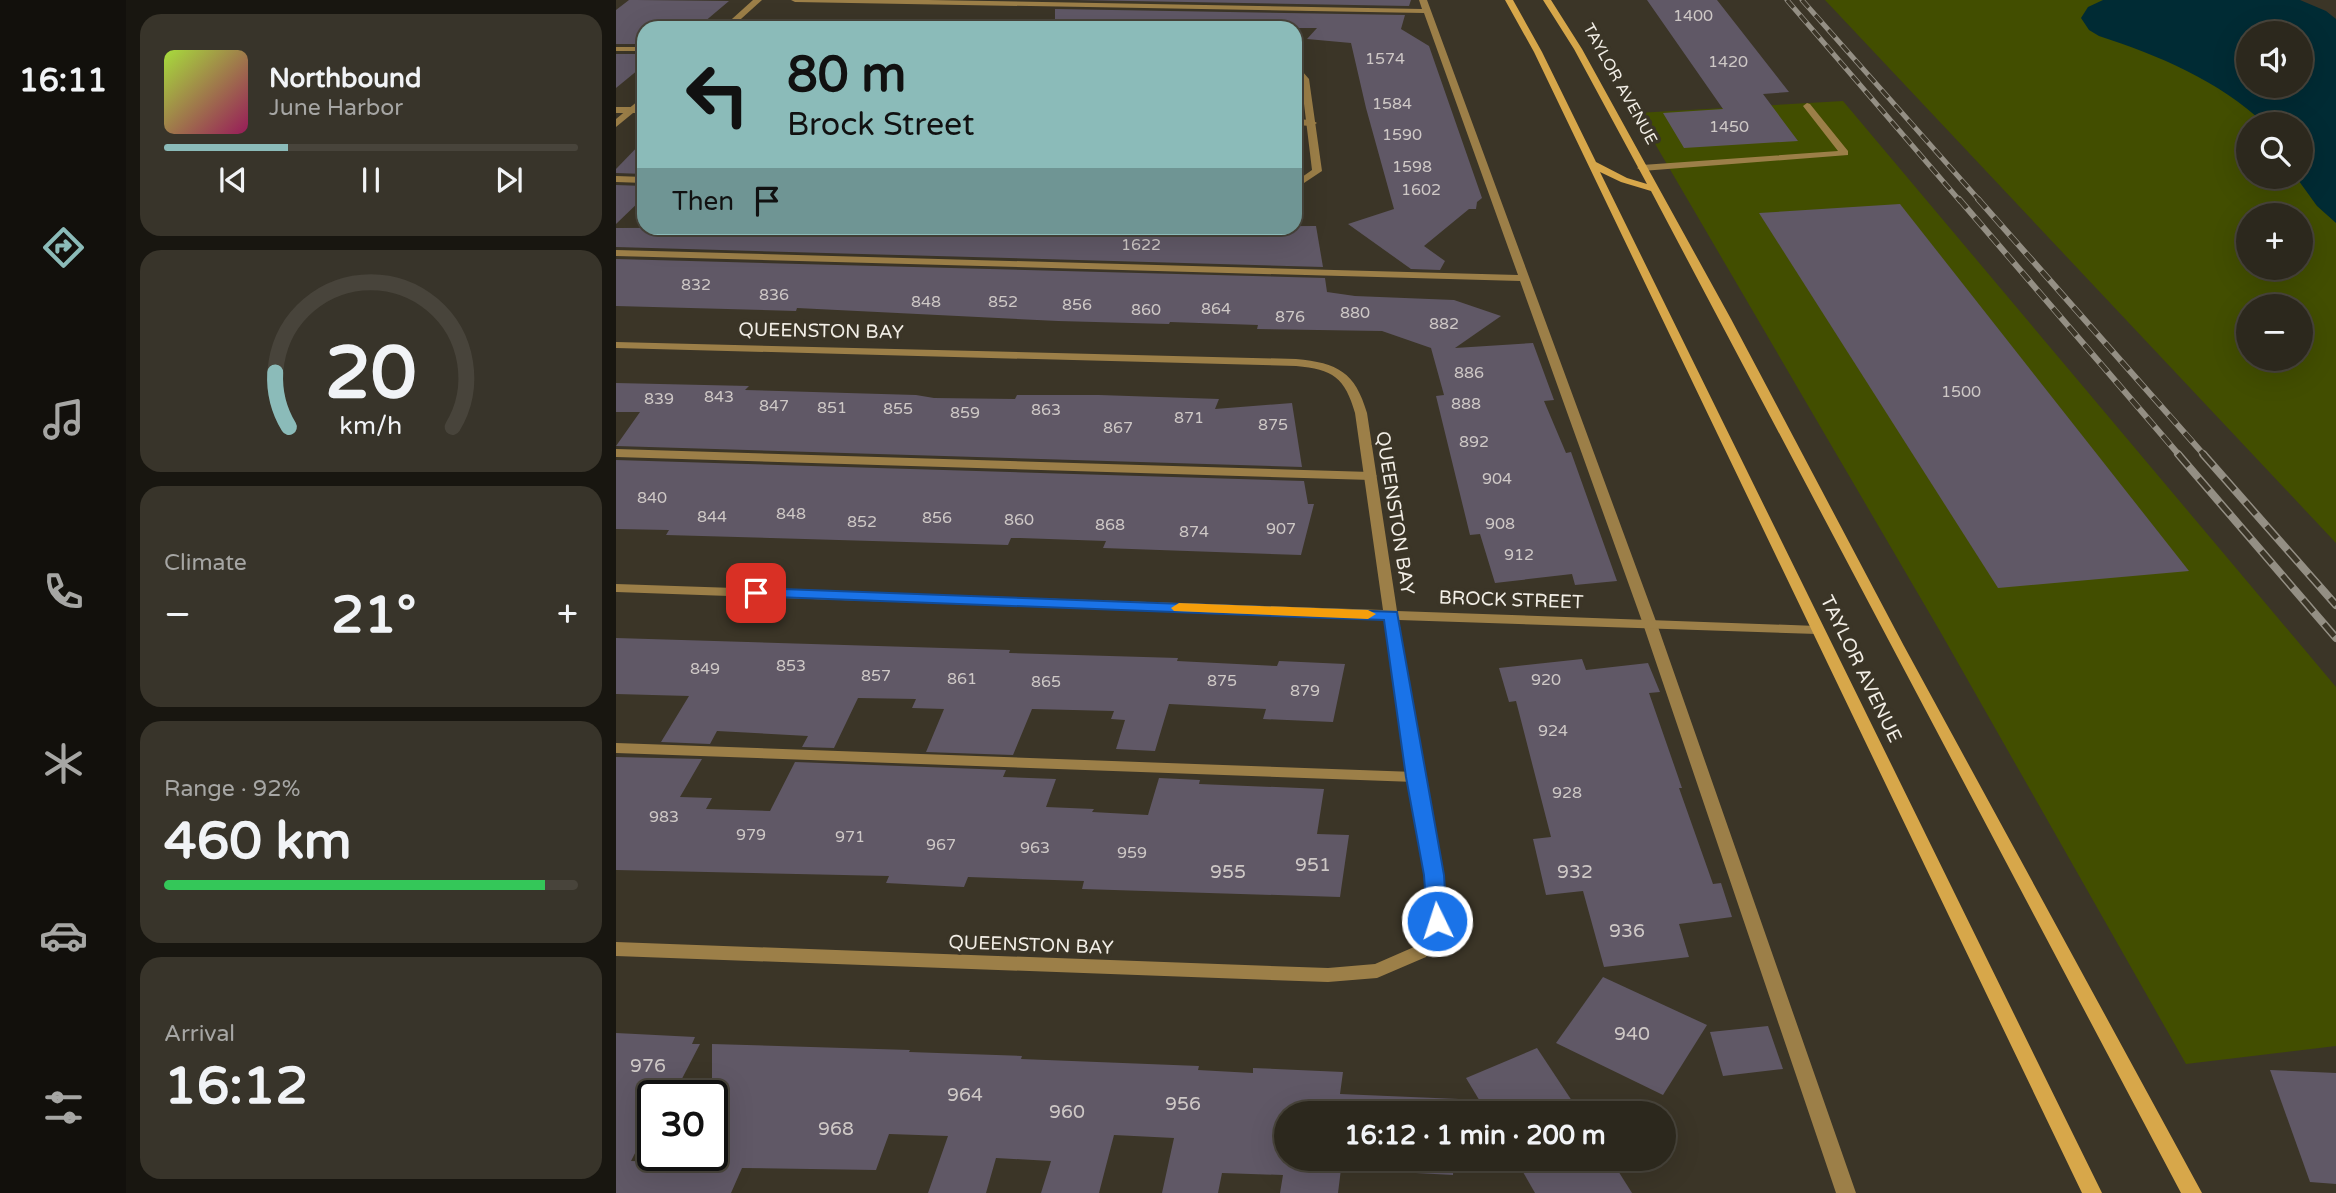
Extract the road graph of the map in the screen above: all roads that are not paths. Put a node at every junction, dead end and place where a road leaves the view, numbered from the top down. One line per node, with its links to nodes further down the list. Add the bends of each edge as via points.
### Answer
1 (758, 0): 6 (street)
2 (795, 0): 5 (street)
3 (1509, 0): 18 (main road, TAYLOR AVENUE)
4 (1547, 0): 19 (main road, TAYLOR AVENUE)
5 (1425, 6): 25 (street)
6 (734, 21)
7 (616, 49): 8 (street)
8 (637, 49)
9 (1302, 75): 16 (street)
10 (637, 105): 13 (street)
11 (1807, 106): 19 (street, via 1845,153)
12 (616, 110): 13 (street)
13 (632, 110): 14 (street); 17 (street)
14 (637, 110)
15 (1302, 122): 16 (street)
16 (1312, 123): 22 (street, via 1317,171)
17 (616, 124)
18 (1593, 163): 23 (main road); 32 (main road, TAYLOR AVENUE)
19 (1642, 168): 23 (main road, TAYLOR AVENUE)
20 (616, 179): 21 (street)
21 (637, 180)
22 (1302, 181)
23 (1653, 189): 38 (main road, TAYLOR AVENUE)
24 (616, 253): 25 (street)
25 (1524, 278): 31 (street)
26 (616, 345): 28 (street, QUEENSTON BAY, via 1262,362 1330,368 1348,378 1357,392)
27 (616, 453): 28 (street)
28 (1371, 476): 30 (street, QUEENSTON BAY)
29 (616, 588): 30 (street, BROCK STREET)
30 (1391, 615): 31 (street, BROCK STREET); 34 (street, QUEENSTON BAY)
31 (1650, 624): 32 (street, BROCK STREET); 36 (street)
32 (1817, 630): 37 (main road, TAYLOR AVENUE)
33 (616, 748): 34 (street)
34 (1415, 777): 35 (street, QUEENSTON BAY, via 1434,875 1437,921 1420,953 1377,971 1328,975)
35 (616, 949)
36 (1846, 1193)
37 (2092, 1193)
38 (2192, 1193)

